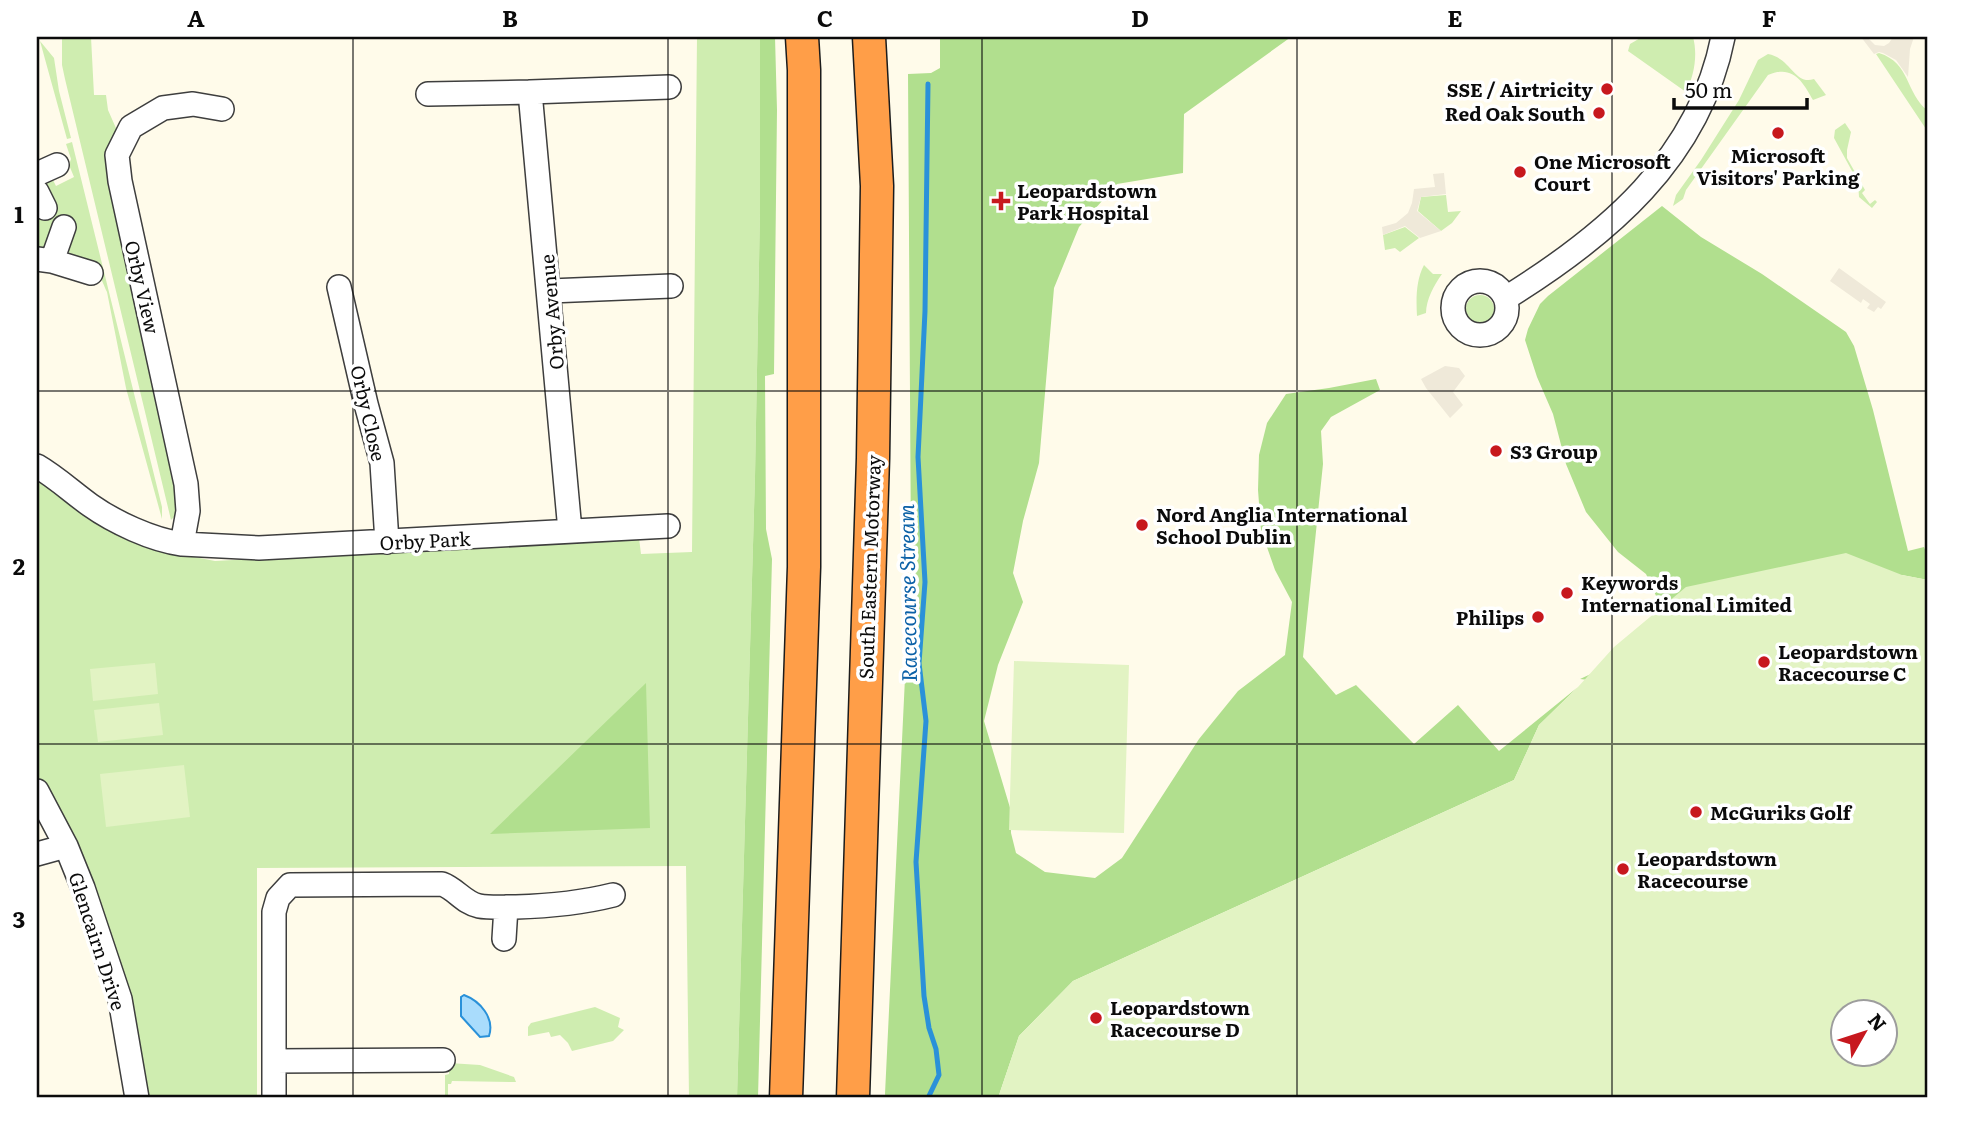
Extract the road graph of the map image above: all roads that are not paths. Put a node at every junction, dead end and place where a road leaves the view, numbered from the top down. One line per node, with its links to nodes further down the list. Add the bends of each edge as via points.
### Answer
1 (802, 37): 30 (highway, via 804,567)
2 (869, 37): 31 (highway, South Eastern Motorway, via 877,186 873,458)
3 (1723, 37): 14 (street, via 1700,107 1657,173 1593,238)
4 (668, 87): 5 (street)
5 (530, 92): 6 (street); 13 (street, Orby Avenue)
6 (428, 94)
7 (222, 109): 19 (street, Orby View, via 193,104 163,108 131,127 117,155 186,484 188,511)
8 (64, 227): 9 (street)
9 (44, 260): 10 (street)
10 (90, 273)
11 (671, 286): 13 (street)
12 (339, 287): 18 (street, Orby Close, via 382,463)
13 (550, 291): 17 (street, Orby Avenue)
14 (1506, 298)
15 (37, 466): 19 (street, Orby Park, via 126,526)
16 (667, 526): 17 (street, Orby Park)
17 (570, 531): 18 (street, Orby Park)
18 (387, 542): 19 (street, Orby Park, via 259,548)
19 (182, 544)
20 (37, 791): 21 (street, Glencairn Drive)
21 (66, 846): 22 (street); 28 (street, Glencairn Drive, via 120,999)
22 (37, 854)
23 (613, 895): 24 (street, via 569,904)
24 (506, 907): 25 (street); 27 (street, via 478,906 442,884 290,885 278,898 274,912)
25 (505, 939)
26 (443, 1060): 27 (street)
27 (274, 1061): 29 (street)
28 (137, 1098)
29 (274, 1098)
30 (786, 1098)
31 (853, 1098)

